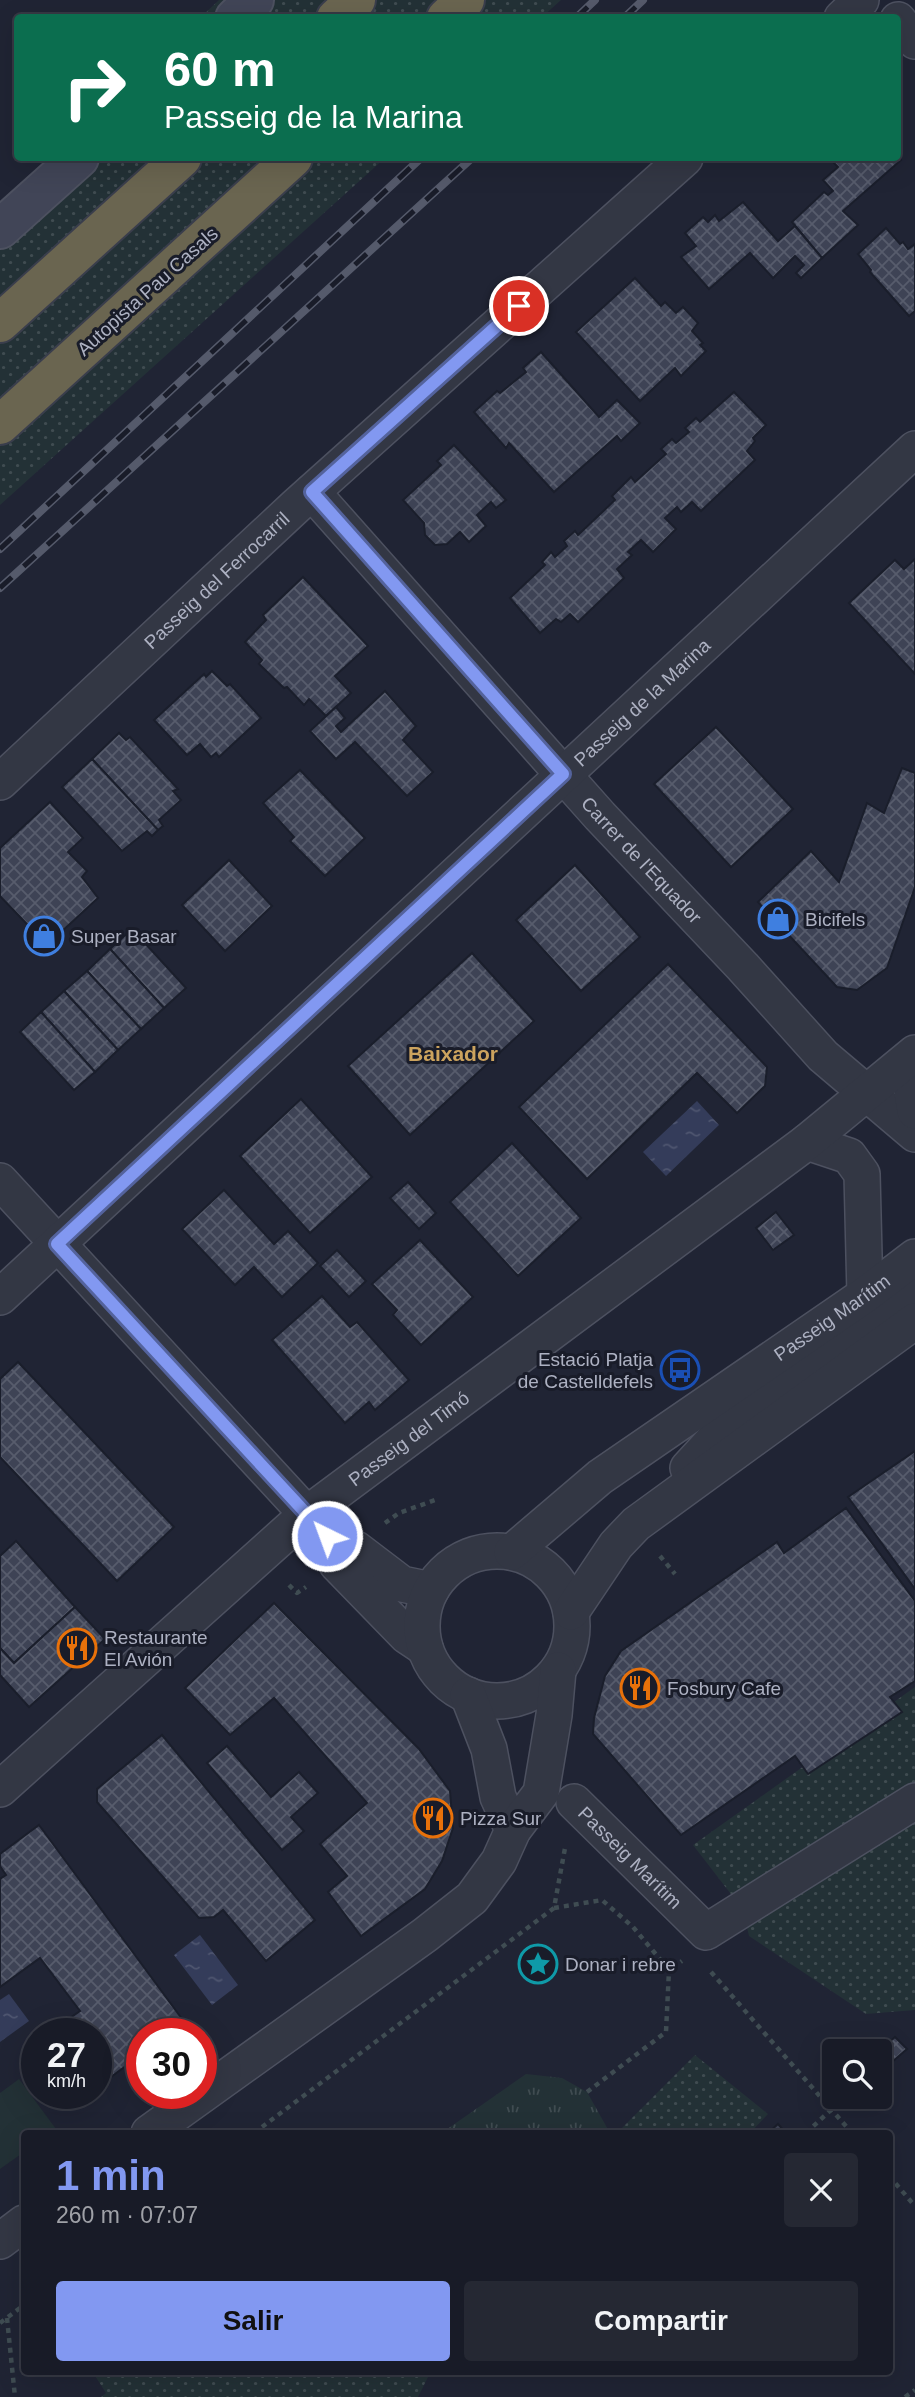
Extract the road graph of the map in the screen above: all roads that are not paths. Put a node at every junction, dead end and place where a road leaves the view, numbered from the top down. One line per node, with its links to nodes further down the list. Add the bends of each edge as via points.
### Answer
1 (254, 0): 6 (street)
2 (356, 0): 7 (highway)
3 (465, 0): 8 (highway)
4 (861, 0): 9 (street)
5 (880, 0): 10 (street)
6 (239, 14)
7 (340, 14)
8 (450, 14)
9 (846, 14)
10 (893, 14)
11 (901, 24): 12 (street)
12 (915, 41)
13 (76, 161): 17 (street)
14 (179, 161): 18 (highway)
15 (290, 161): 19 (highway, Autopista Pau Casals)
16 (682, 161): 21 (street, Passeig del Ferrocarril)
17 (0, 229)
18 (0, 323)
19 (0, 425)
20 (915, 449): 22 (street, Passeig de la Marina)
21 (312, 492): 22 (street, Carrer de l'Equador); 23 (street, Passeig del Ferrocarril)
22 (563, 774): 25 (street, Carrer de l'Equador, via 823,1056); 30 (street, Passeig de la Marina)
23 (0, 782)
24 (915, 1055): 25 (street, Passeig del Timó); 26 (street, Passeig del Timó)
25 (868, 1094): 27 (street); 28 (street, Passeig del Timó)
26 (915, 1111)
27 (915, 1134)
28 (807, 1142): 33 (street, via 849,1156 862,1174); 37 (street, Passeig del Timó)
29 (0, 1181): 30 (street)
30 (57, 1244): 34 (street, Passeig de la Marina); 37 (street)
31 (915, 1257): 33 (street, Passeig Marítim)
32 (915, 1289): 36 (street, Passeig Marítim, via 732,1420)
33 (865, 1294): 38 (street, Passeig Marítim, via 600,1478)
34 (0, 1297)
35 (915, 1321): 36 (street, Passeig Marítim)
36 (636, 1524): 40 (street, Passeig Marítim, via 616,1545)
37 (317, 1525): 39 (street, via 402,1584); 41 (street, via 337,1564 407,1636); 44 (street, Passeig del Timó)
38 (512, 1552): 39 (street, via 469,1556 449,1568); 40 (street, Passeig Marítim, via 551,1573)
39 (431, 1590): 41 (street, via 424,1609)
40 (571, 1612): 42 (street, Passeig Marítim, via 571,1639)
41 (425, 1648): 43 (street, via 443,1679)
42 (558, 1670): 43 (street, via 521,1697 487,1700); 47 (street, Passeig Marítim, via 541,1793)
43 (468, 1695): 47 (street, via 489,1749 498,1797)
44 (0, 1789)
45 (915, 1801): 46 (street, Passeig Marítim, via 700,1942)
46 (574, 1802)
47 (513, 1830): 48 (street, Passeig Marítim, via 487,1880 463,1907)
48 (153, 2130)
49 (21, 2225): 50 (street)
50 (0, 2241)

